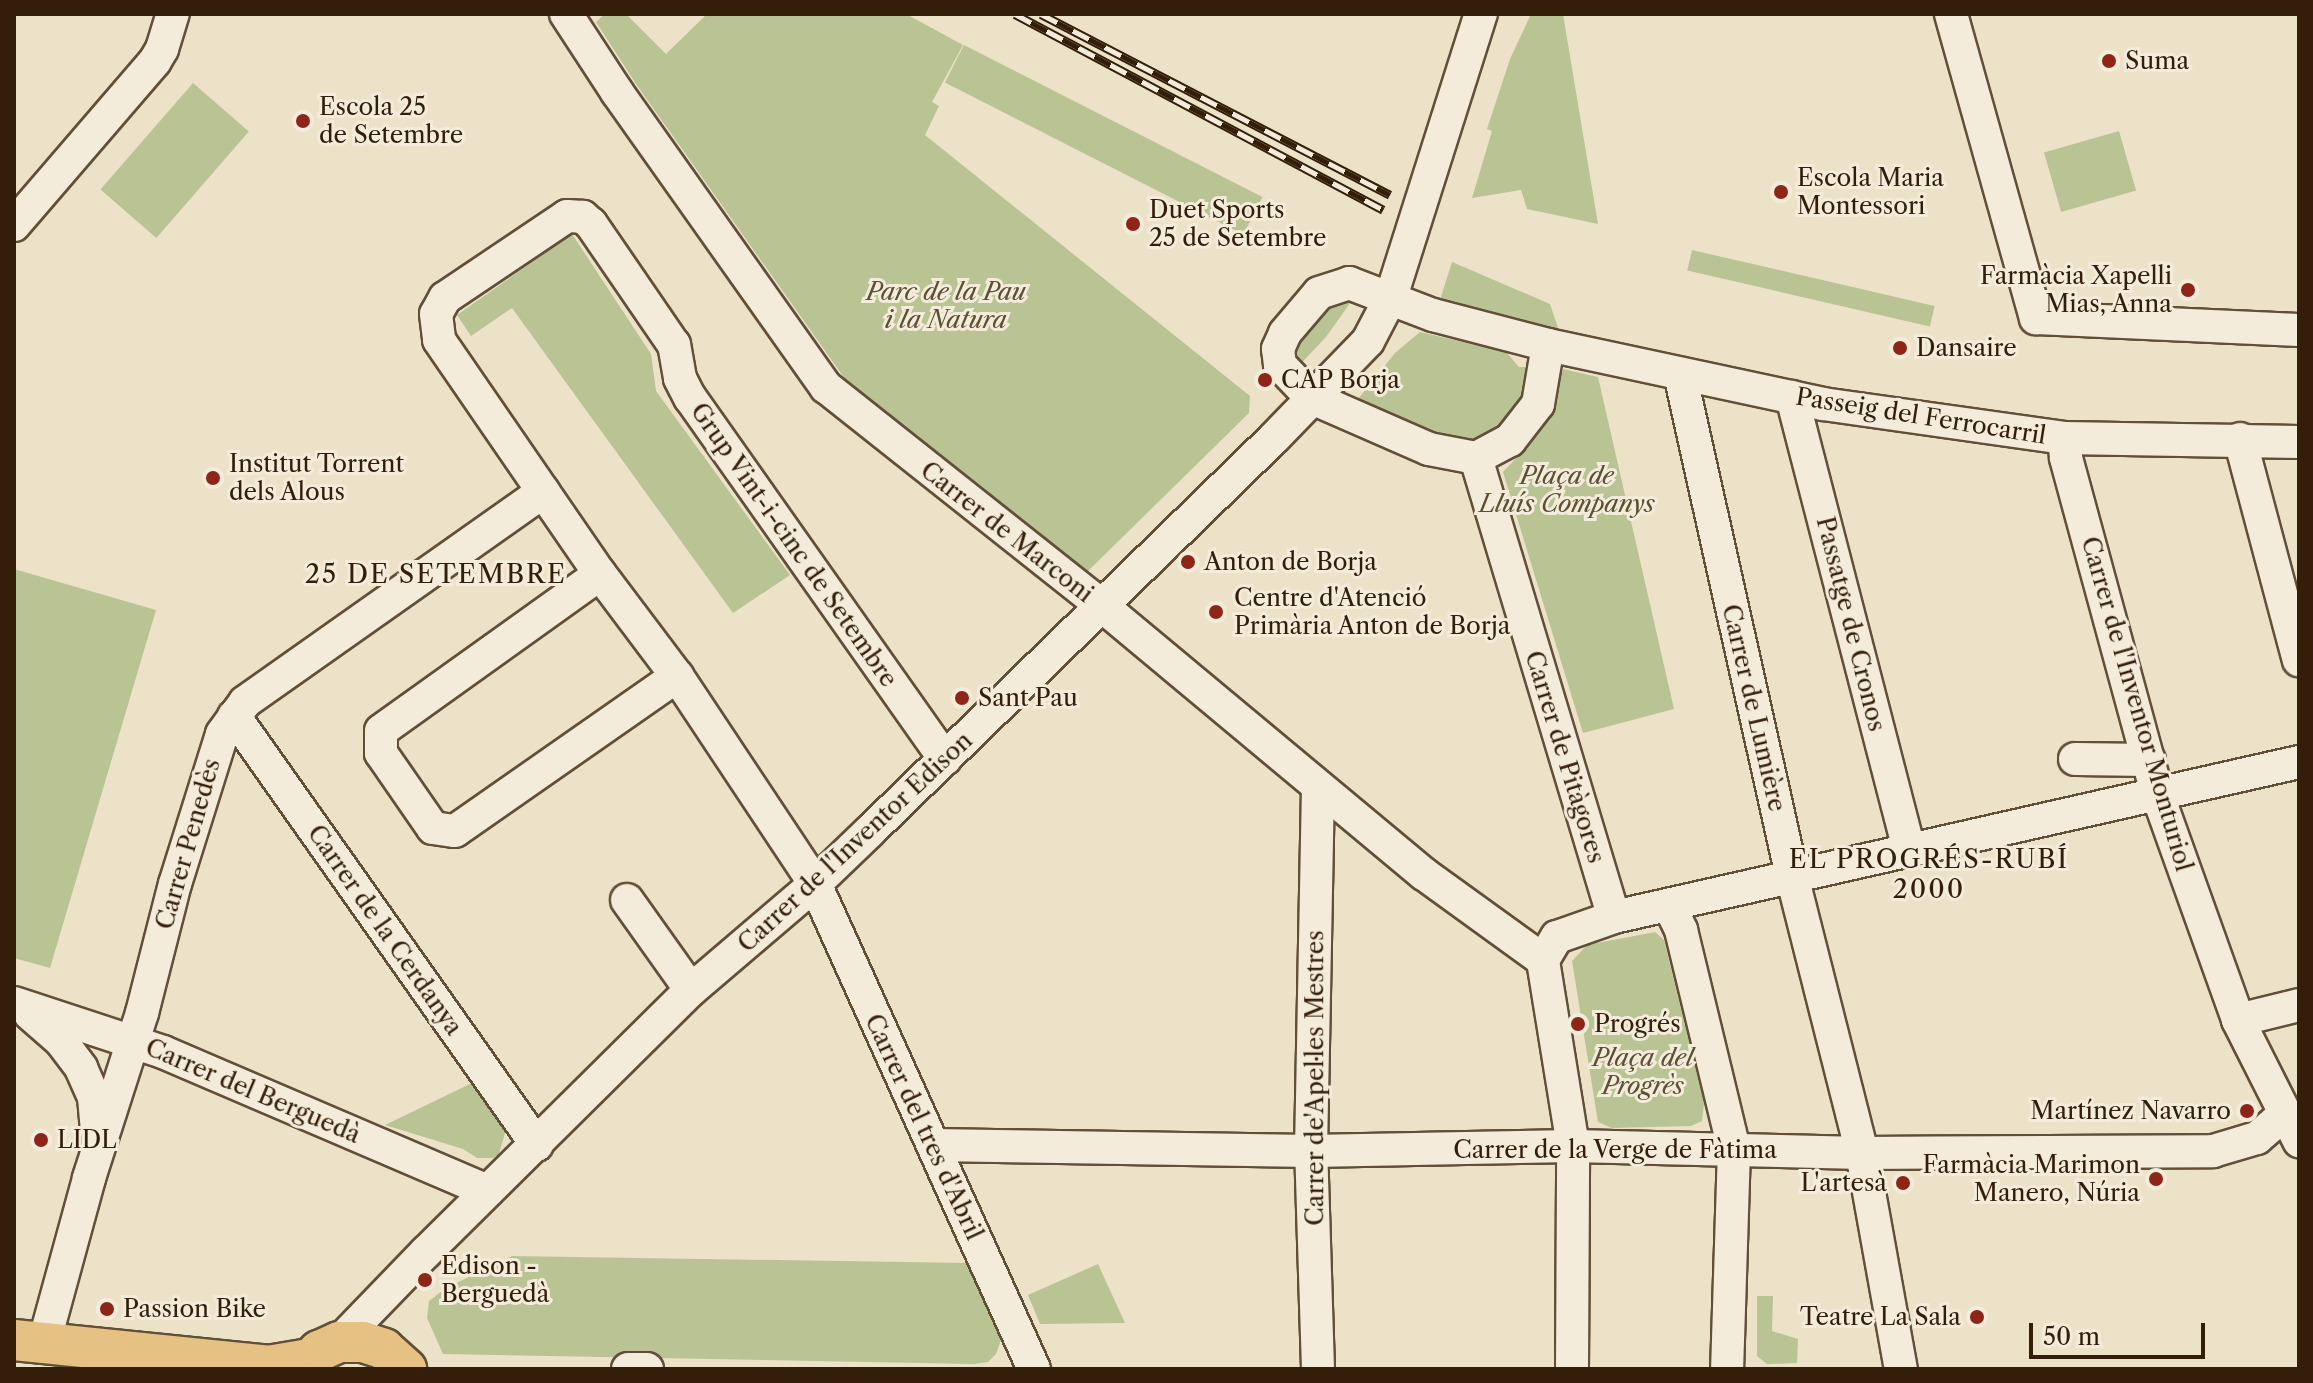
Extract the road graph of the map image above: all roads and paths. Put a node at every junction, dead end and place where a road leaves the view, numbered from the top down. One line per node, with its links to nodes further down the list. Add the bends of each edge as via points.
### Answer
1 (173, 14): 5 (street, via 155,61)
2 (566, 14): 18 (street, Carrer de Marconi, via 826,387)
3 (1481, 14): 6 (street, Carrer de l'Inventor Edison)
4 (1951, 14): 7 (street, via 2036,318)
5 (14, 225)
6 (1391, 297): 8 (street, Passeig del Ferrocarril, via 1433,315); 11 (street, Carrer de l'Inventor Edison, via 1368,341); 11 (street, Passeig del Ferrocarril, via 1349,283 1319,293 1285,333 1278,349 1280,365)
7 (2299, 330)
8 (1548, 345): 9 (street, Passeig del Ferrocarril); 15 (street, via 1538,404 1510,440)
9 (1680, 374): 10 (street, Passeig del Ferrocarril); 29 (street, Carrer de Lumière)
10 (1792, 397): 12 (street, Passeig del Ferrocarril); 28 (street, Passatge de Cronos)
11 (1312, 398): 15 (street, via 1429,449); 18 (street, Carrer de l'Inventor Edison)
12 (2064, 438): 13 (street, Passeig del Ferrocarril); 24 (street, Carrer de l'Inventor Monturiol)
13 (2240, 439): 14 (street, Passeig del Ferrocarril); 19 (street)
14 (2299, 442)
15 (1476, 458): 33 (street, Carrer de Pitàgores)
16 (543, 492): 17 (street, Grup Vint-i-cinc de Setembre); 21 (street, Carrer Penedès, via 245,702); 22 (street, Grup Vint-i-cinc de Setembre, via 455,365 434,324 445,298 575,215 597,231 648,303 674,345 690,398)
17 (600, 574): 20 (street, Grup Vint-i-cinc de Setembre); 20 (street, via 381,731 381,753 433,828 455,831)
18 (1101, 605): 22 (street, Carrer de l'Inventor Edison); 26 (street, Carrer de Marconi)
19 (2299, 660)
20 (677, 676): 30 (street, Grup Vint-i-cinc de Setembre)
21 (234, 716): 39 (street, Carrer Penedès, via 213,754); 41 (street, Carrer de la Cerdanya)
22 (945, 759): 30 (street, Carrer de l'Inventor Edison)
23 (2075, 759): 24 (street)
24 (2149, 760): 27 (street, Carrer de l'Inventor Monturiol)
25 (2299, 762): 27 (street)
26 (1318, 788): 34 (street, Carrer de Marconi); 45 (street, Carrer de'Apel·les Mestres)
27 (2158, 796): 28 (street); 38 (street, Carrer de l'Inventor Monturiol)
28 (1909, 850): 29 (street)
29 (1792, 876): 32 (street); 46 (street, Carrer de Lumière)
30 (815, 884): 35 (street, Carrer de l'Inventor Edison); 42 (street, Carrer del tres d'Abril)
31 (627, 900): 35 (street)
32 (1669, 905): 33 (street); 44 (street, via 1681,930)
33 (1614, 917): 34 (street, via 1557,937)
34 (1543, 960): 43 (street)
35 (691, 990): 41 (street, Carrer de l'Inventor Edison)
36 (14, 1003): 39 (street, Carrer del Berguedà); 47 (street, via 61,1041 86,1078 98,1124)
37 (2299, 1005): 38 (street)
38 (2238, 1020): 40 (street, Carrer de l'Inventor Monturiol)
39 (132, 1040): 47 (street, Carrer Penedès); 48 (street, Carrer del Berguedà)
40 (2292, 1127): 46 (street, Carrer de la Verge de Fàtima, via 2213,1151)
41 (537, 1145): 48 (street, Carrer de l'Inventor Edison)
42 (933, 1145): 45 (street, Carrer de la Verge de Fàtima); 56 (street, Carrer del tres d'Abril)
43 (1573, 1146): 44 (street, Carrer de la Verge de Fàtima); 45 (street, Carrer de la Verge de Fàtima); 58 (street)
44 (1734, 1149): 46 (street, Carrer de la Verge de Fàtima); 59 (street)
45 (1311, 1151): 57 (street, Carrer de'Apel·les Mestres)
46 (1862, 1153): 60 (street, Carrer de Lumière)
47 (94, 1163): 50 (street, Carrer Penedès)
48 (487, 1191): 49 (street, Carrer de l'Inventor Edison)
49 (399, 1280): 51 (street, Carrer de l'Inventor Edison); 52 (street, Carrer de l'Inventor Edison, via 386,1318)
50 (29, 1342): 51 (main road, via 268,1366)
51 (317, 1357): 52 (main road, via 363,1342)
52 (397, 1361)
53 (628, 1369): 54 (street)
54 (638, 1369): 55 (street)
55 (647, 1369)
56 (1034, 1369)
57 (1318, 1369)
58 (1572, 1369)
59 (1727, 1369)
60 (1901, 1369)

